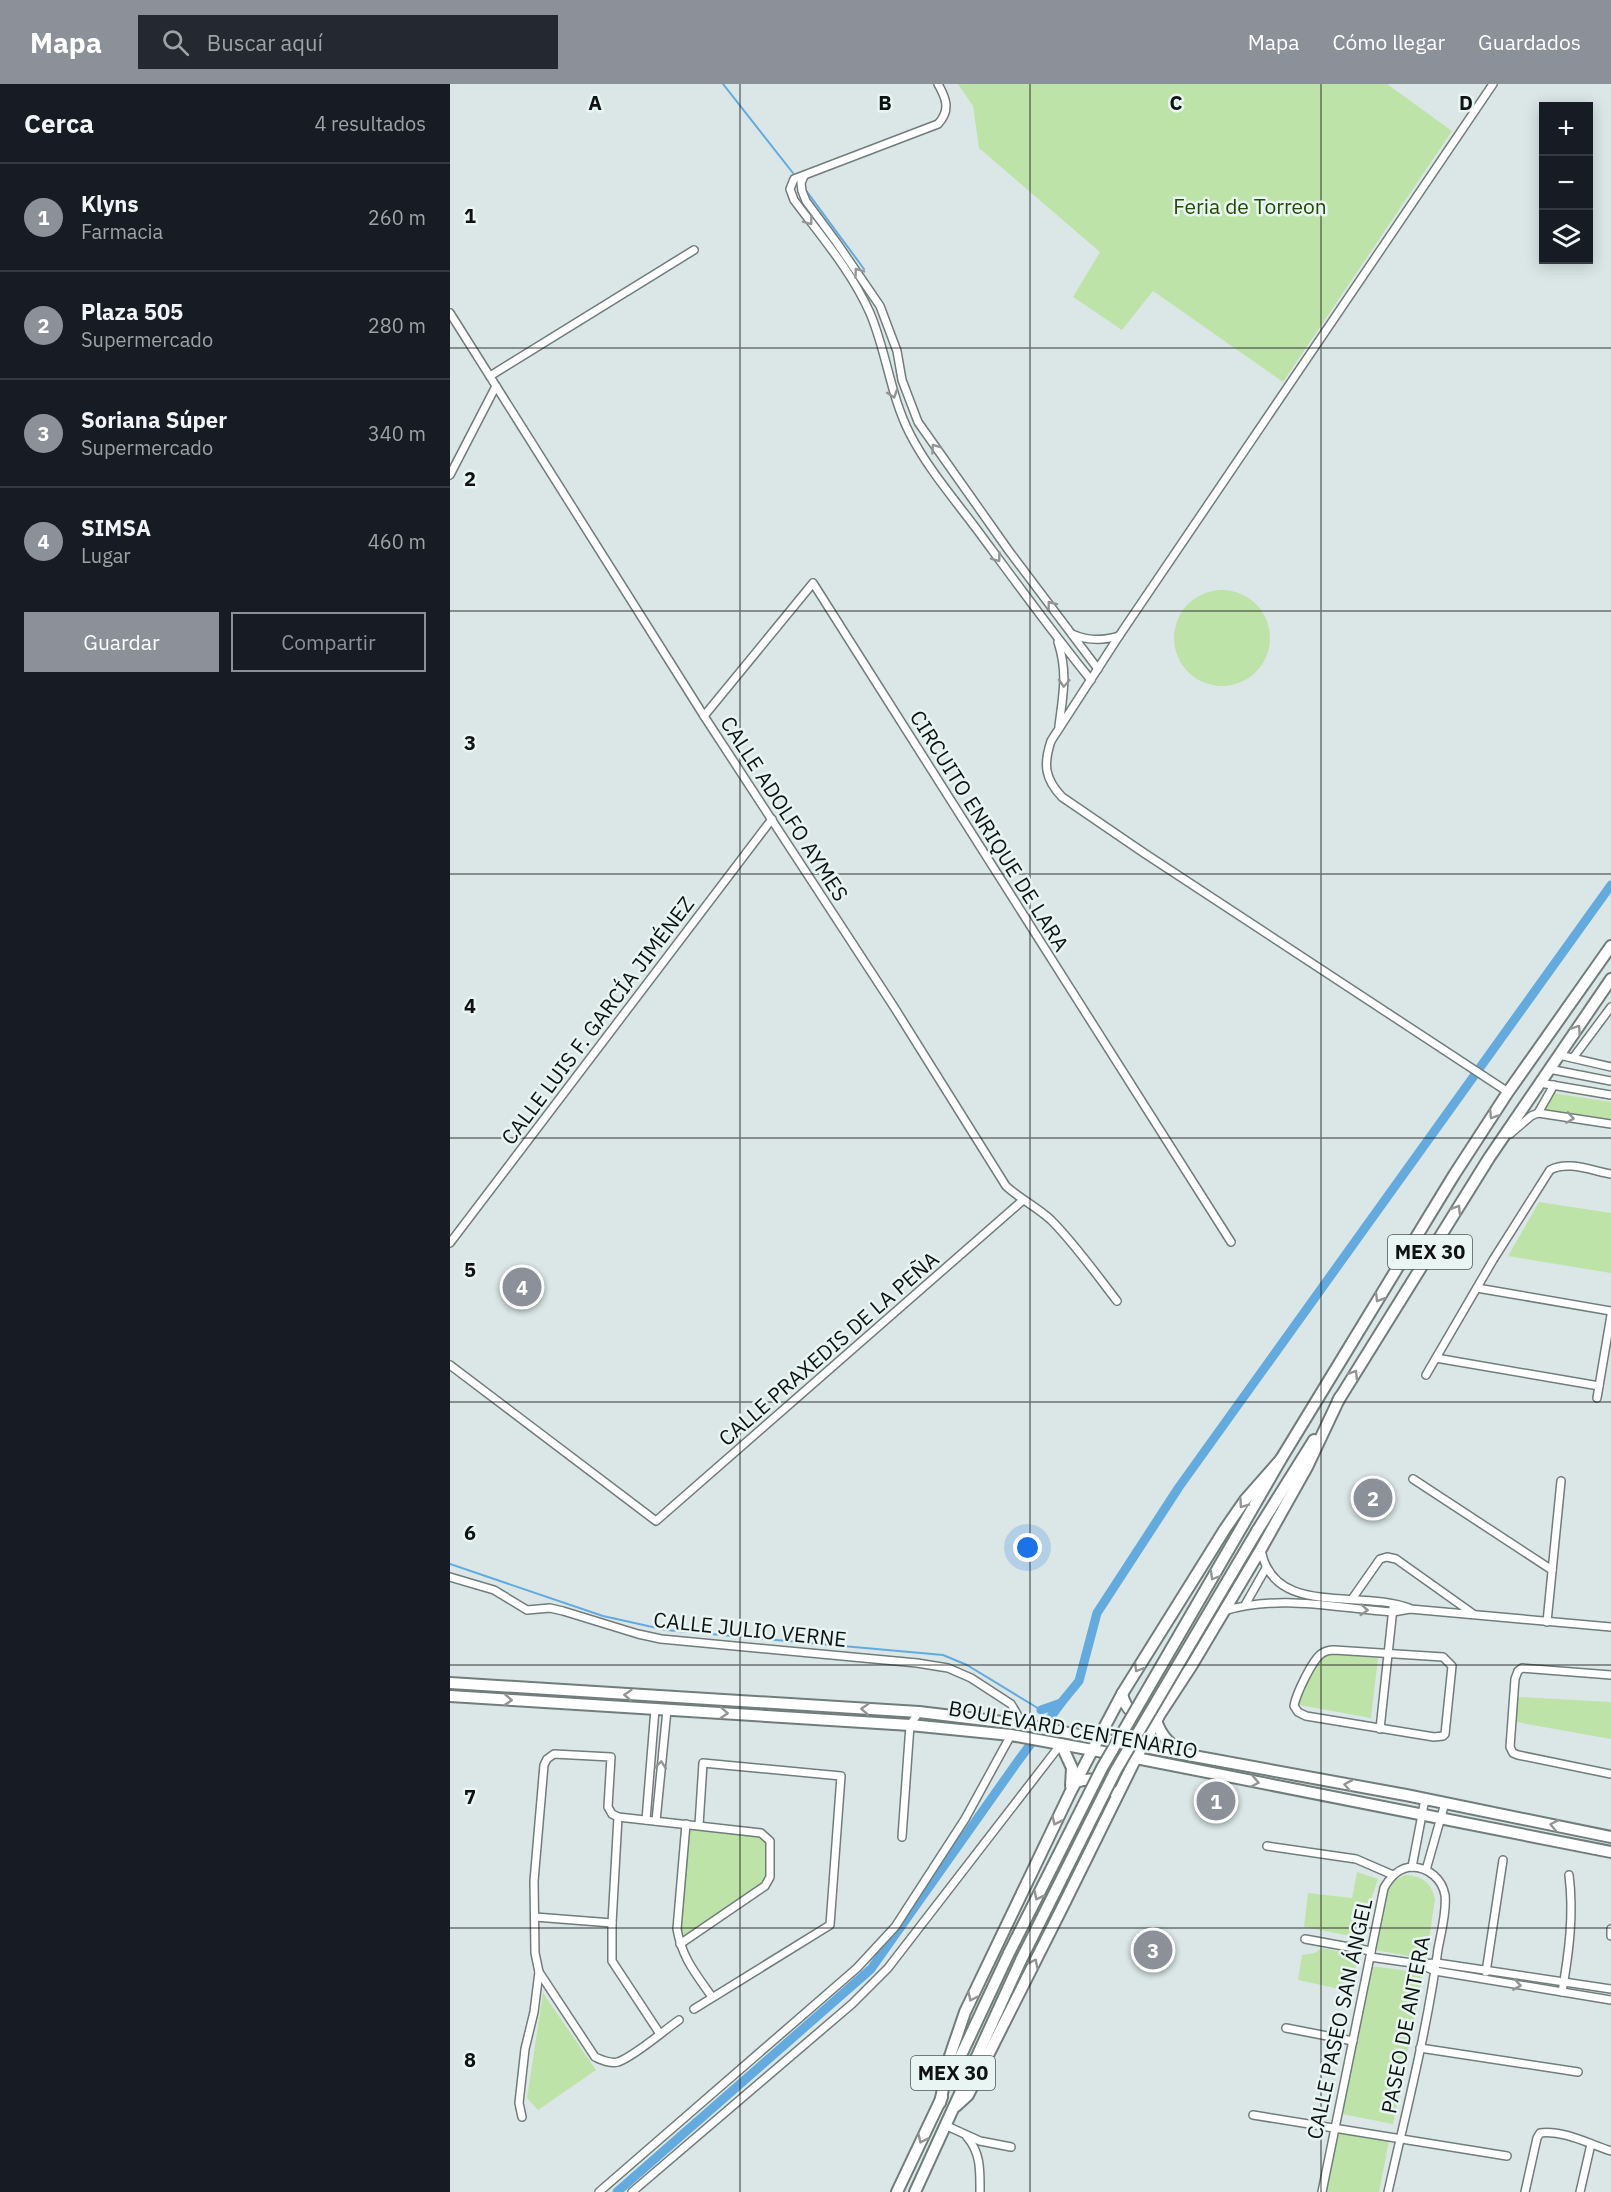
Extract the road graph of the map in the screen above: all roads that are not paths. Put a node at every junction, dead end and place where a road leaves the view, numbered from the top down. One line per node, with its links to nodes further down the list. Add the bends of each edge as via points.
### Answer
1 (938, 84): 3 (street, via 946,103 938,123)
2 (1493, 84): 12 (street)
3 (804, 176): 9 (street, one-way to 3, via 918,422 880,306 806,201 801,183); 10 (street, one-way to 10, via 792,183 794,200 862,295 902,419)
4 (694, 250): 6 (street)
5 (450, 312): 6 (street, CALLE ADOLFO AYMES)
6 (490, 376): 7 (street, CALLE ADOLFO AYMES)
7 (496, 386): 8 (street); 16 (street, CALLE ADOLFO AYMES)
8 (450, 475)
9 (963, 488): 10 (street); 11 (street, one-way to 9)
10 (951, 494): 13 (street, one-way to 13)
11 (1072, 634): 12 (street, via 1090,640); 14 (street)
12 (1119, 636): 14 (street)
13 (1056, 637): 15 (street); 17 (street, one-way to 17, via 1065,675)
14 (1098, 669): 15 (street)
15 (1091, 680): 17 (street)
16 (704, 716): 18 (street, CALLE ADOLFO AYMES); 38 (street, CIRCUITO ENRIQUE DE LARA, via 813,583)
17 (1058, 730): 31 (street, via 1046,756 1052,786 1062,797)
18 (772, 819): 37 (street, CALLE ADOLFO AYMES, via 1006,1186); 39 (street, CALLE LUIS F. GARCÍA JIMÉNEZ)
19 (1611, 946): 31 (main road, MEX 30)
20 (1611, 978): 22 (main road, MEX 30, one-way to 20)
21 (1611, 1007): 23 (street)
22 (1559, 1055): 23 (street); 26 (main road, MEX 30)
23 (1573, 1059): 24 (street)
24 (1590, 1062): 25 (street); 27 (street)
25 (1611, 1067): 28 (street)
26 (1549, 1069): 27 (street); 29 (main road, MEX 30)
27 (1588, 1077): 28 (street)
28 (1610, 1080)
29 (1540, 1083): 30 (street); 35 (main road, MEX 30)
30 (1554, 1085): 32 (street); 33 (street)
31 (1508, 1092): 49 (main road, MEX 30, one-way to 49)
32 (1611, 1095)
33 (1538, 1113): 34 (street, one-way to 34); 35 (street)
34 (1611, 1124)
35 (1501, 1141): 47 (main road, MEX 30, one-way to 35)
36 (1611, 1174): 40 (street, via 1565,1166 1550,1170)
37 (1022, 1201): 41 (street, CALLE ADOLFO AYMES, via 1052,1221); 44 (street, CALLE PRAXEDIS DE LA PEÑA, via 656,1521)
38 (1231, 1242)
39 (450, 1244)
40 (1478, 1288): 42 (street); 43 (street)
41 (1117, 1301)
42 (1611, 1313): 46 (street)
43 (1436, 1358): 45 (street); 46 (street)
44 (450, 1365)
45 (1426, 1376)
46 (1599, 1386): 48 (street)
47 (1340, 1397): 52 (main road, via 1307,1467); 136 (main road, MEX 30, bridge, via 1116,1770 1021,1960)
48 (1597, 1398)
49 (1281, 1459): 68 (main road, one-way to 68, via 1225,1529); 135 (main road, MEX 30, one-way to 135, bridge, via 1102,1768)
50 (1413, 1479): 54 (street)
51 (1561, 1480): 54 (street)
52 (1261, 1549): 53 (street); 60 (main road)
53 (1266, 1568): 56 (street, via 1272,1578 1290,1591); 58 (street)
54 (1552, 1570): 63 (street)
55 (450, 1577): 79 (street, CALLE JULIO VERNE, via 494,1590 528,1610 550,1608 661,1639 942,1666 971,1678 1011,1704)
56 (1352, 1599): 57 (street); 62 (street, via 1380,1559 1387,1557 1396,1559)
57 (1394, 1603): 59 (street); 61 (street)
58 (1245, 1605): 60 (street); 61 (street, one-way to 61, via 1286,1602)
59 (1410, 1609): 61 (street); 62 (street)
60 (1224, 1611): 77 (main road)
61 (1393, 1612): 65 (street)
62 (1474, 1615): 63 (street)
63 (1546, 1622): 64 (street)
64 (1611, 1627)
65 (1388, 1653): 80 (street); 80 (street, via 1443,1657 1449,1661 1452,1666 1445,1734 1434,1737); 80 (street, via 1326,1651 1319,1655 1294,1706 1306,1716)
66 (1611, 1675): 88 (street, via 1522,1668 1515,1679 1510,1747 1527,1757)
67 (450, 1683): 70 (main road, BOULEVARD CENTENARIO, one-way to 67)
68 (1122, 1694): 77 (main road, via 1128,1710 1135,1715); 82 (main road)
69 (450, 1696): 72 (main road, BOULEVARD CENTENARIO, one-way to 72)
70 (730, 1701): 71 (main road, BOULEVARD CENTENARIO); 72 (main road, via 664,1703)
71 (822, 1706): 74 (main road, BOULEVARD CENTENARIO, one-way to 71); 76 (main road, via 808,1714)
72 (655, 1709): 73 (main road, BOULEVARD CENTENARIO); 97 (street)
73 (667, 1710): 76 (main road, BOULEVARD CENTENARIO, one-way to 76); 98 (street, one-way to 73)
74 (900, 1711): 75 (main road, BOULEVARD CENTENARIO); 78 (street)
75 (919, 1712): 78 (street); 79 (main road, BOULEVARD CENTENARIO)
76 (766, 1716): 78 (main road, BOULEVARD CENTENARIO)
77 (1158, 1717): 84 (main road); 86 (main road, via 1160,1733)
78 (910, 1725): 81 (main road, BOULEVARD CENTENARIO); 101 (street)
79 (1023, 1725): 82 (main road, BOULEVARD CENTENARIO)
80 (1380, 1729)
81 (1016, 1736): 83 (main road, BOULEVARD CENTENARIO); 147 (street, via 895,1927 857,1968)
82 (1098, 1739): 84 (main road, BOULEVARD CENTENARIO); 85 (main road)
83 (1058, 1743): 85 (main road, BOULEVARD CENTENARIO); 90 (main road, via 1072,1767); 148 (street, via 888,1968 852,2004)
84 (1142, 1746): 86 (main road, BOULEVARD CENTENARIO); 87 (main road)
85 (1092, 1750): 87 (main road, BOULEVARD CENTENARIO); 89 (main road)
86 (1183, 1754): 92 (main road, BOULEVARD CENTENARIO, one-way to 86)
87 (1136, 1758): 91 (main road); 94 (main road, BOULEVARD CENTENARIO, one-way to 94)
88 (1611, 1774)
89 (1076, 1782): 90 (main road); 91 (main road, via 1103,1782)
90 (1070, 1793): 135 (main road, one-way to 135, via 965,2012)
91 (1115, 1797): 136 (main road, one-way to 91, via 973,2085)
92 (1425, 1799): 93 (main road, BOULEVARD CENTENARIO); 94 (street)
93 (1445, 1803): 96 (street); 102 (main road, BOULEVARD CENTENARIO, one-way to 93)
94 (1422, 1814): 96 (main road, BOULEVARD CENTENARIO); 106 (street)
95 (618, 1817): 97 (street); 110 (street, via 608,1807 611,1757 562,1753 547,1759 537,1837); 111 (street)
96 (1442, 1818): 104 (main road, BOULEVARD CENTENARIO); 107 (street)
97 (646, 1820): 98 (street)
98 (656, 1821): 99 (street)
99 (686, 1824): 100 (street); 115 (street, via 677,1929)
100 (699, 1825): 115 (street, via 766,1835 770,1841 770,1877 760,1890); 126 (street, via 703,1762 841,1776 830,1925)
101 (902, 1837)
102 (1611, 1837)
103 (1267, 1846): 108 (street, via 1356,1859)
104 (1611, 1852)
105 (1503, 1860): 119 (street)
106 (1412, 1867): 107 (street); 108 (street, CALLE PASEO SAN ÁNGEL)
107 (1426, 1870): 117 (street, PASEO DE ANTERA, via 1437,1878 1445,1896)
108 (1393, 1875): 116 (street, CALLE PASEO SAN ÁNGEL, via 1384,1887)
109 (1569, 1875): 123 (street, via 1572,1911)
110 (535, 1917): 111 (street); 121 (street)
111 (612, 1923): 131 (street, via 612,1961)
112 (1611, 1929): 113 (street)
113 (1611, 1936)
114 (1305, 1939): 116 (street)
115 (680, 1944): 126 (street, via 687,1962)
116 (1370, 1954): 118 (street); 132 (street, CALLE PASEO SAN ÁNGEL)
117 (1437, 1963): 118 (street); 119 (street); 120 (street, PASEO DE ANTERA)
118 (1419, 1964): 120 (street)
119 (1486, 1970): 122 (street); 123 (street)
120 (1435, 1971): 122 (street); 133 (street, PASEO DE ANTERA)
121 (539, 1972): 131 (street, via 595,2057 617,2062); 138 (street, via 525,2049 519,2103)
122 (1484, 1980): 125 (street, one-way to 125)
123 (1564, 1981): 124 (street); 125 (street)
124 (1611, 1989)
125 (1562, 1992): 127 (street)
126 (712, 1997): 128 (street)
127 (1611, 2000)
128 (694, 2009)
129 (679, 2020): 131 (street)
130 (1286, 2028): 132 (street)
131 (660, 2034)
132 (1353, 2041): 140 (street, CALLE PASEO SAN ÁNGEL)
133 (1420, 2048): 134 (street); 142 (street, PASEO DE ANTERA)
134 (1578, 2072)
135 (939, 2103): 149 (main road, MEX 30, one-way to 149)
136 (956, 2106): 139 (main road, MEX 30)
137 (1253, 2115): 140 (street)
138 (522, 2117)
139 (947, 2126): 141 (street); 150 (main road, MEX 30)
140 (1335, 2128): 142 (street); 152 (street, CALLE PASEO SAN ÁNGEL)
141 (965, 2135): 144 (street); 151 (street, via 976,2151)
142 (1400, 2139): 146 (street); 153 (street, PASEO DE ANTERA)
143 (1591, 2144): 145 (street); 154 (street, via 1540,2133); 155 (street)
144 (1011, 2147)
145 (1611, 2151)
146 (1507, 2156)
147 (599, 2192)
148 (632, 2192)
149 (897, 2192)
150 (915, 2192)
151 (980, 2192)
152 (1322, 2192)
153 (1388, 2192)
154 (1525, 2192)
155 (1580, 2192)

